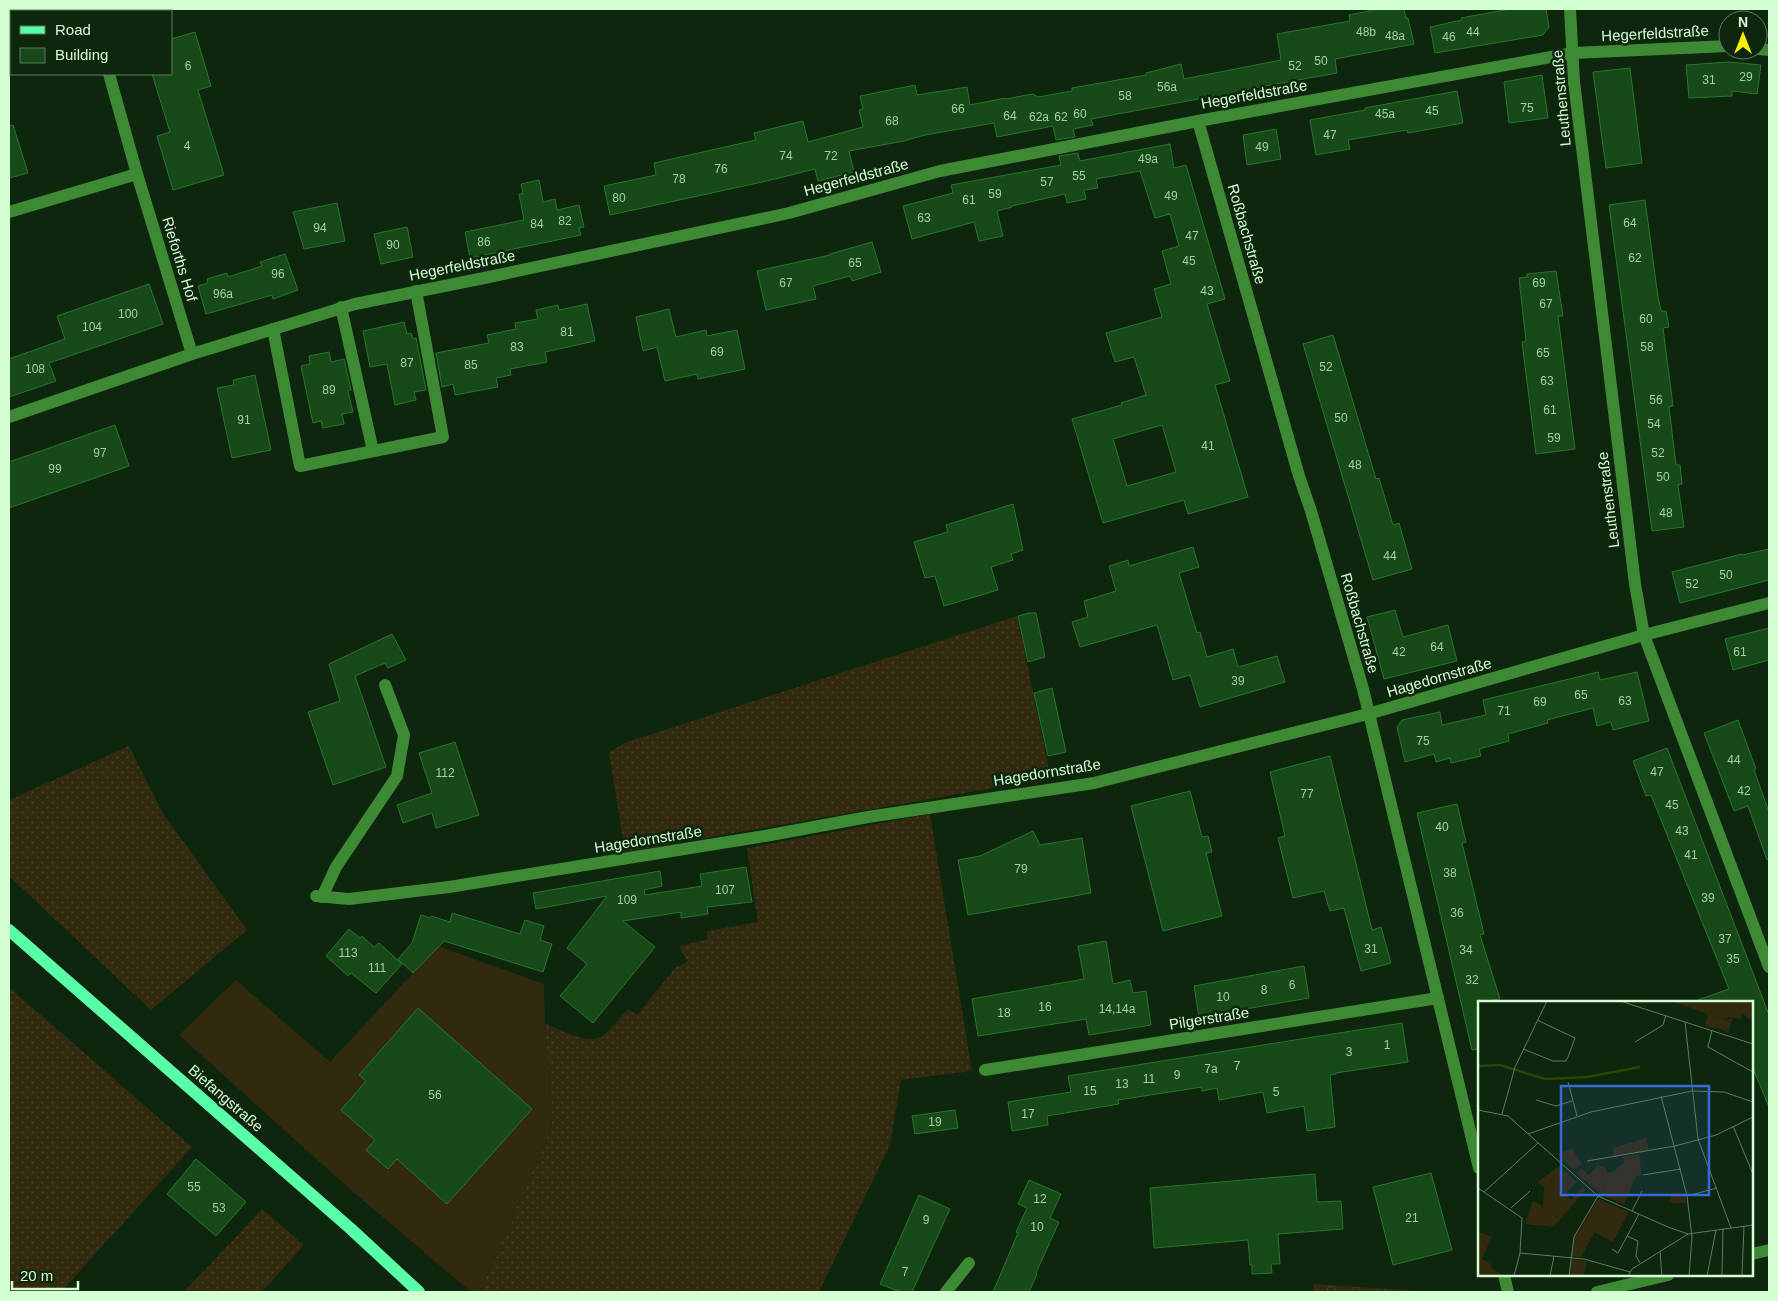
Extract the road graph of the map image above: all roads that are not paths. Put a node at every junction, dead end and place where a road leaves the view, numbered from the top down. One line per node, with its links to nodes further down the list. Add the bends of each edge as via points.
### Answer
1 (1570, 9): 3 (street, Leuthenstraße)
2 (1718, 46): 3 (street, Hegerfeldstraße)
3 (1572, 53): 5 (street, Hegerfeldstraße); 15 (street, Leuthenstraße)
4 (109, 75): 6 (street, Rieforths Hof)
5 (1198, 121): 8 (street, Hegerfeldstraße, via 940,171 790,213); 17 (street, Roßbachstraße)
6 (137, 174): 7 (street); 11 (street, Rieforths Hof)
7 (9, 212)
8 (416, 291): 9 (street, Hegerfeldstraße); 13 (street, via 443,437)
9 (341, 307): 10 (street, Hegerfeldstraße); 13 (street)
10 (273, 329): 11 (street, Hegerfeldstraße); 13 (street, via 300,466)
11 (192, 354): 12 (street, Hegerfeldstraße)
12 (9, 417)
13 (373, 451)
14 (1769, 603): 15 (street, Hagedornstraße)
15 (1644, 635): 17 (street, Hagedornstraße); 19 (street, Leuthenstraße)
16 (385, 685): 17 (street, Hagedornstraße, via 404,735 397,776 319,896 349,899 449,887 1094,782)
17 (1368, 714): 20 (street, Roßbachstraße)
18 (9, 930): 28 (main road, Biefangstraße)
19 (1769, 967)
20 (1438, 998): 21 (street, Pilgerstraße); 22 (street, Roßbachstraße)
21 (984, 1070)
22 (1478, 1164)
23 (1769, 1250): 24 (street)
24 (1753, 1254)
25 (969, 1262): 29 (street)
26 (1504, 1276): 30 (street)
27 (1664, 1276): 31 (street)
28 (419, 1292)
29 (946, 1292)
30 (1508, 1292)
31 (1597, 1292)

